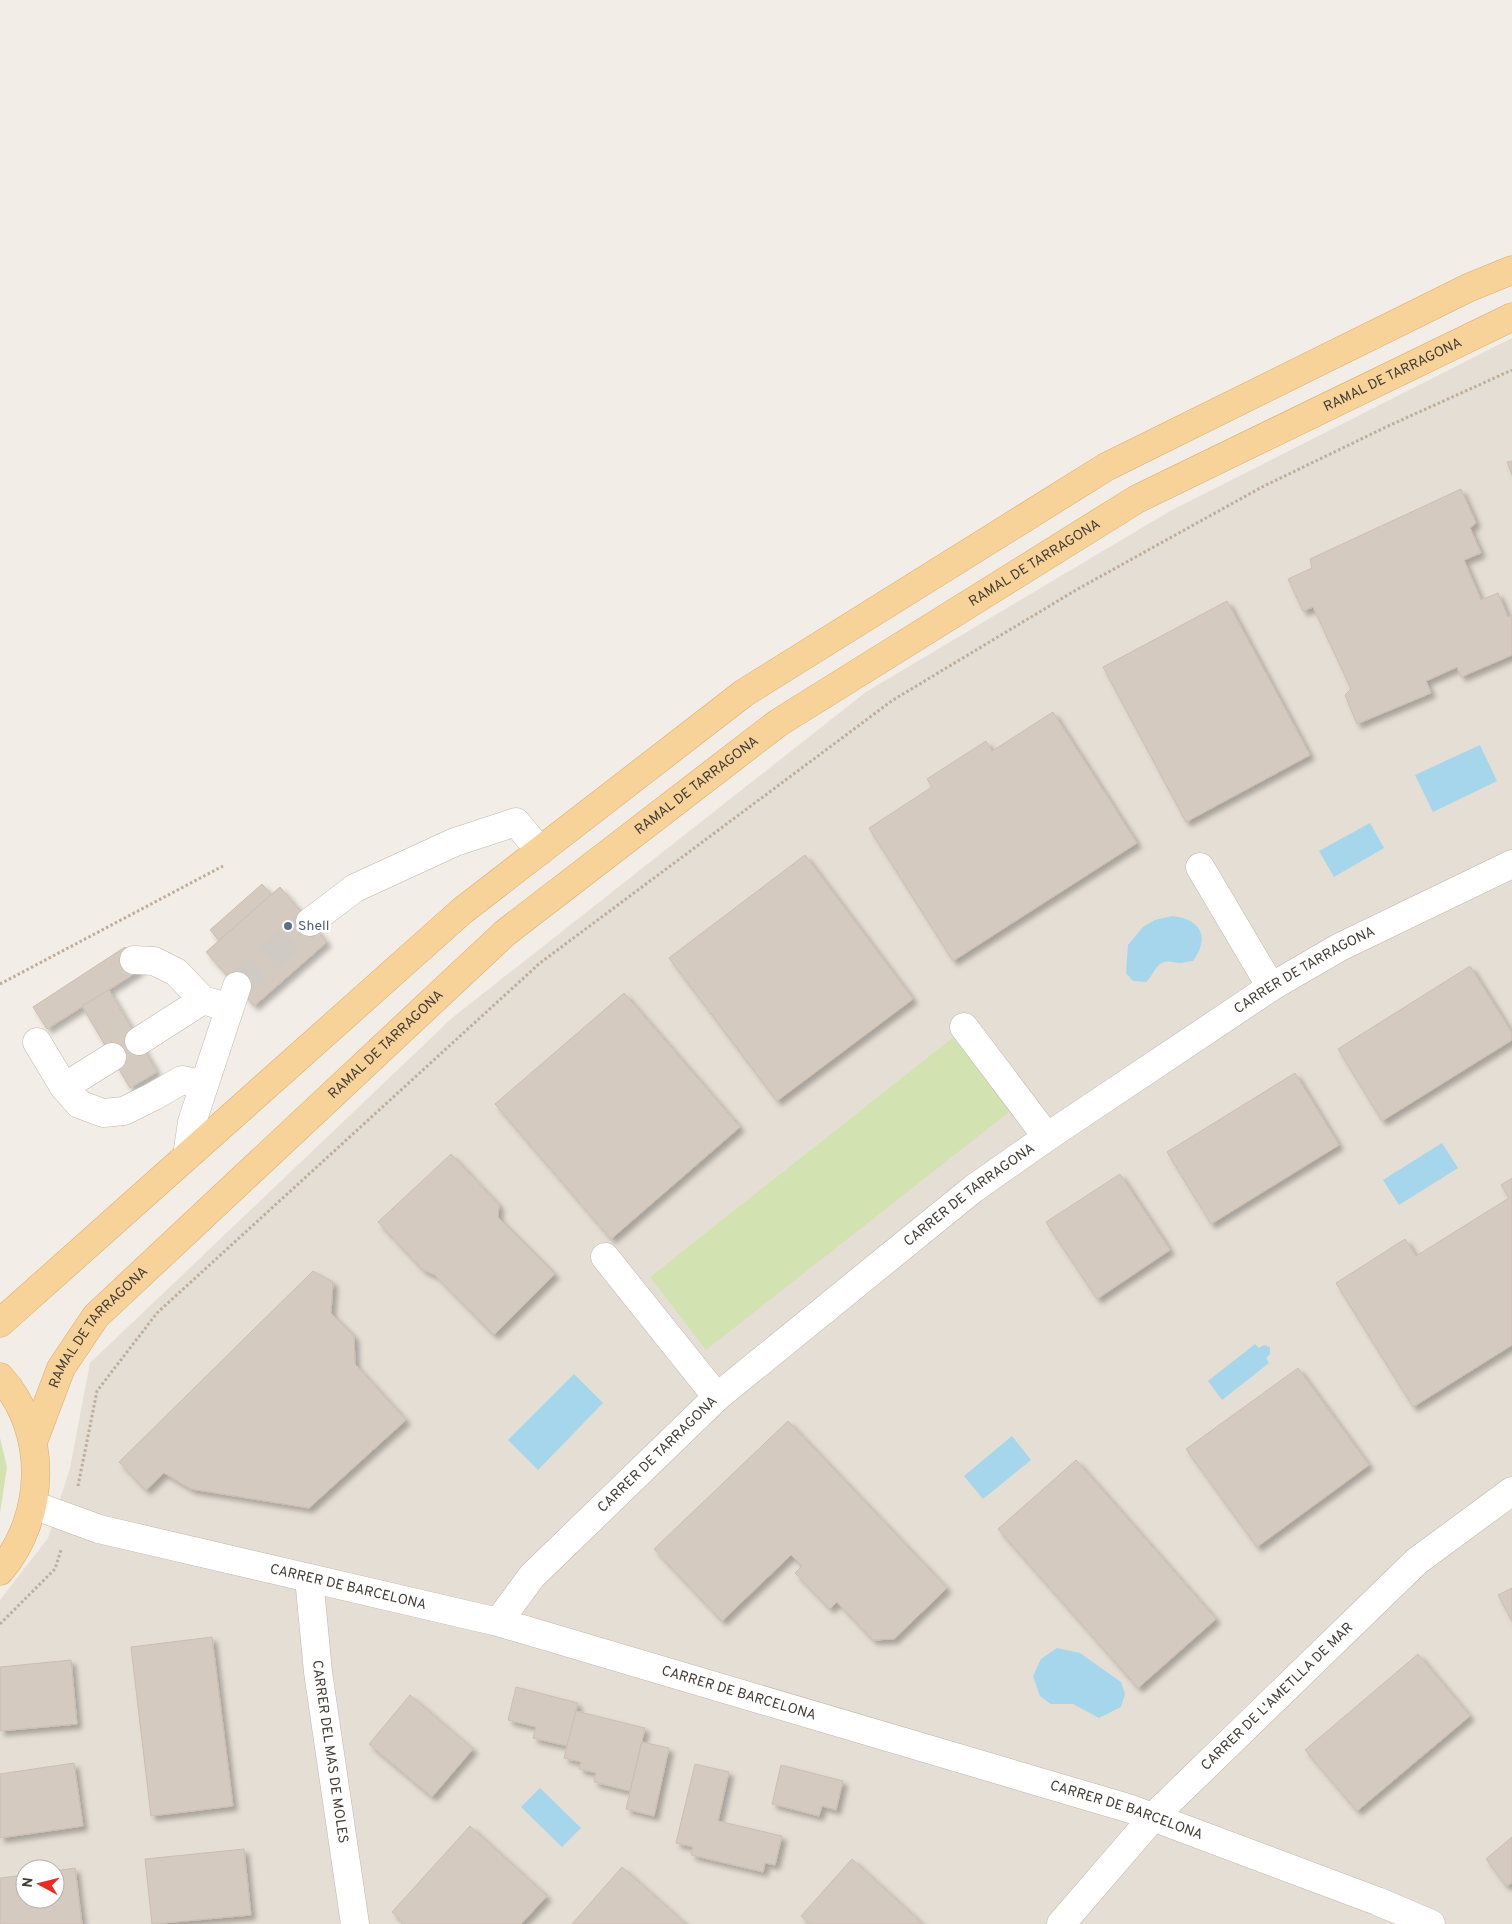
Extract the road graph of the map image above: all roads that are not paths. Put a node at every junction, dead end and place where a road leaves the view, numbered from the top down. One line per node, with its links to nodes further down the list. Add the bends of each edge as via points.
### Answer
1 (1512, 270): 3 (main road, via 1468,288 1106,467 744,693)
2 (1512, 317): 22 (main road, RAMAL DE TARRAGONA, via 1137,500 778,723 504,933 96,1316 61,1368)
3 (540, 851): 6 (street, via 516,822 455,842 355,888); 17 (main road, via 462,911)
4 (1512, 864): 8 (street, CARRER DE TARRAGONA, via 1340,947)
5 (1200, 867): 8 (street)
6 (310, 922)
7 (134, 960): 9 (street, via 154,961 176,972)
8 (1272, 987): 16 (street, CARRER DE TARRAGONA)
9 (203, 1000): 11 (street); 14 (street, via 233,997)
10 (964, 1027): 16 (street)
11 (139, 1041)
12 (37, 1042): 15 (street)
13 (112, 1057): 15 (street)
14 (204, 1085): 15 (street, via 182,1080 124,1111 102,1113 79,1104); 17 (street, via 192,1122)
15 (64, 1087)
16 (1047, 1137): 21 (street, CARRER DE TARRAGONA, via 973,1189)
17 (187, 1156): 19 (main road)
18 (605, 1257): 21 (street)
19 (0, 1323)
20 (0, 1377): 22 (main road, via 16,1399)
21 (717, 1397): 27 (street, CARRER DE TARRAGONA, via 532,1576)
22 (32, 1442): 24 (main road, via 36,1462)
23 (1512, 1491): 28 (street, CARRER DE L'AMETLLA DE MAR, via 1417,1561)
24 (33, 1505): 25 (main road, via 19,1545); 26 (street, CARRER DE BARCELONA, via 99,1529)
25 (0, 1571)
26 (309, 1578): 27 (street, CARRER DE BARCELONA); 29 (street, CARRER DEL MAS DE MOLES, via 318,1672)
27 (498, 1622): 28 (street, CARRER DE BARCELONA)
28 (1154, 1816): 30 (street, CARRER DE L'AMETLLA DE MAR); 31 (street, CARRER DE BARCELONA)
29 (355, 1924)
30 (1061, 1924)
31 (1431, 1924)

